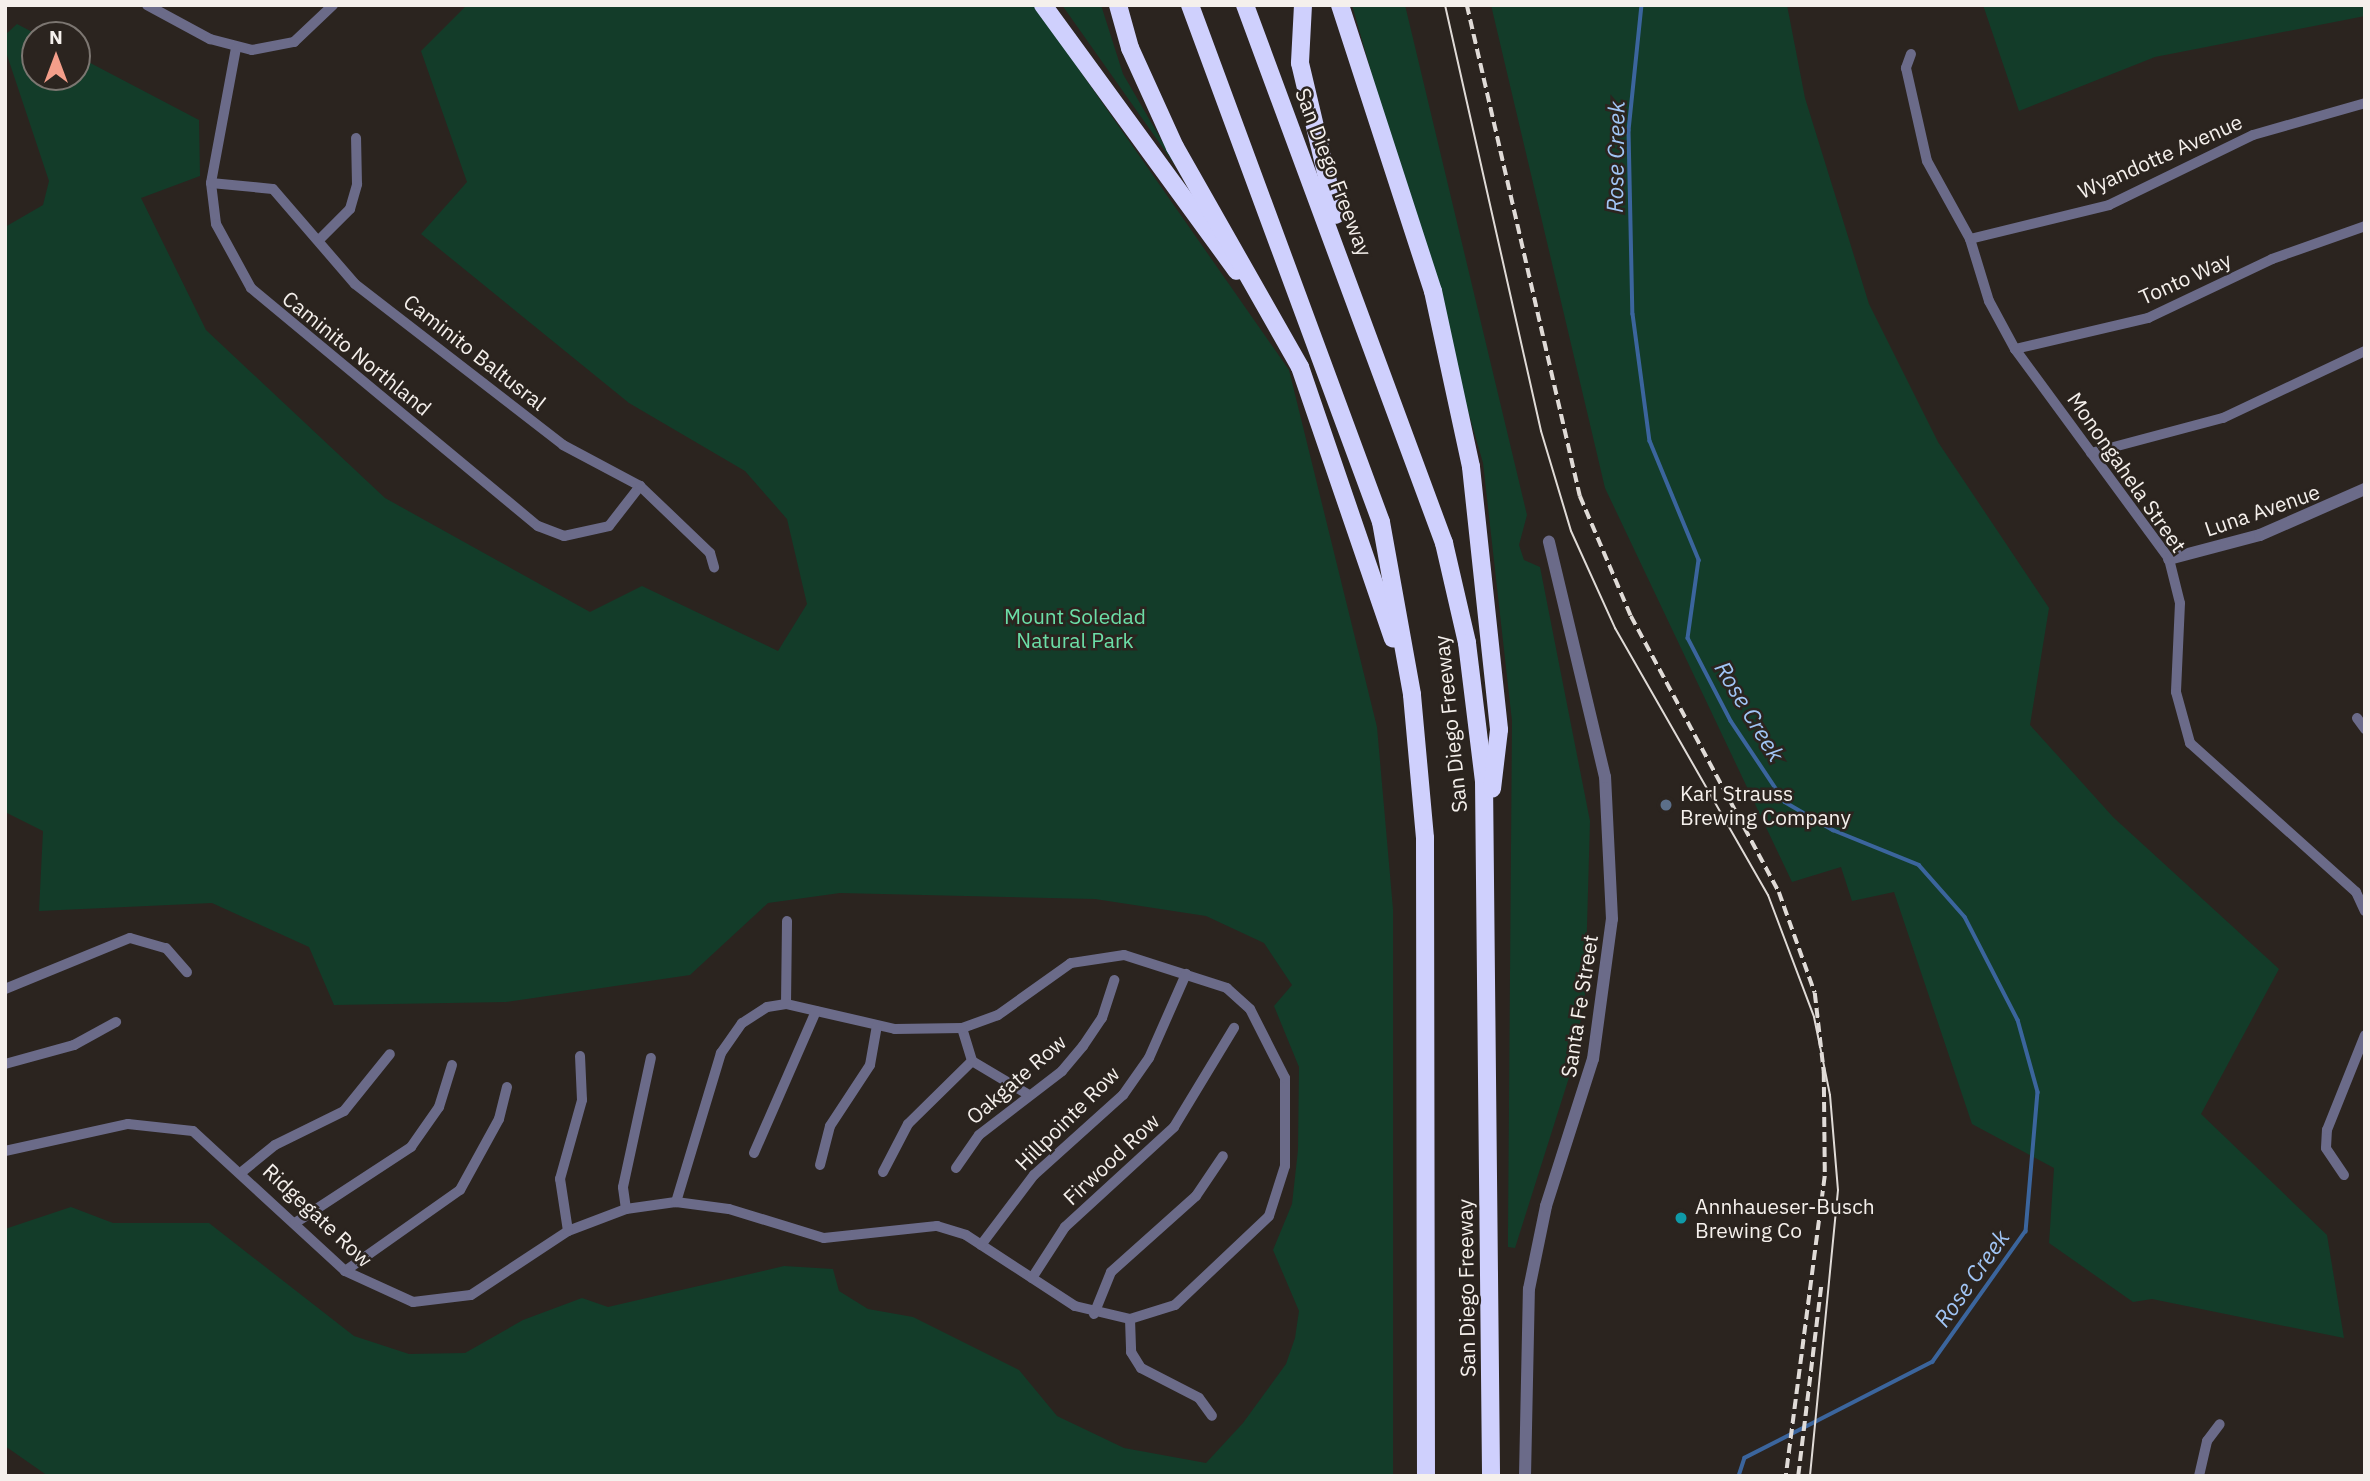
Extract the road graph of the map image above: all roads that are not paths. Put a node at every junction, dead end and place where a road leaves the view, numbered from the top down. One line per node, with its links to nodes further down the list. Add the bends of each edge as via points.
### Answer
1 (147, 5): 9 (street)
2 (333, 5): 9 (street, via 294,42)
3 (1043, 5): 19 (highway)
4 (1118, 5): 19 (highway, via 1130,48 1175,147)
5 (1190, 5): 27 (highway, San Diego Freeway, via 1381,522)
6 (1245, 5): 17 (highway, San Diego Freeway)
7 (1303, 5): 17 (highway, via 1300,63)
8 (1340, 5): 30 (highway, via 1433,291 1471,467 1499,730)
9 (236, 48): 13 (street, Caminito Northland)
10 (1911, 54): 15 (street, Monongahela Street, via 1906,68 1927,161)
11 (2365, 103): 15 (street, Wyandotte Avenue, via 2253,135 2109,205)
12 (356, 138): 16 (street, via 357,184 350,209)
13 (211, 183): 16 (street, Caminito Baltusral, via 273,189); 22 (street, Caminito Northland, via 216,224 261,300 538,526 579,536 609,526)
14 (2365, 226): 18 (street, Tonto Way, via 2272,259 2148,318)
15 (1970, 239): 18 (street, Monongahela Street, via 1989,301)
16 (319, 240): 22 (street, Caminito Baltusral, via 355,284 563,445)
17 (1355, 290): 30 (highway, San Diego Freeway, via 1444,543 1467,643 1484,781)
18 (2015, 349): 21 (street, Monongahela Street)
19 (1293, 351): 27 (highway)
20 (2365, 351): 21 (street, via 2223,418)
21 (2091, 453): 25 (street, Monongahela Street)
22 (640, 486): 26 (street, Caminito Baltusral, via 702,545)
23 (2365, 489): 25 (street, Luna Avenue, via 2260,535)
24 (1549, 542): 73 (street, Santa Fe Street, via 1600,751 1612,919 1592,1059 1546,1206 1529,1289)
25 (2169, 559): 31 (street, Monongahela Street, via 2179,603 2176,692 2190,743 2356,892)
26 (714, 567)
27 (1412, 695): 71 (highway, San Diego Freeway, via 1425,838)
28 (2357, 718): 29 (street)
29 (2365, 729)
30 (1483, 858): 72 (highway, San Diego Freeway)
31 (2365, 911)
32 (787, 921): 37 (street)
33 (187, 972): 36 (street, via 166,948 130,938)
34 (1186, 974): 41 (street, via 1124,955 1086,957 1058,969 998,1015); 64 (street, Hillpointe Row, via 1149,1058 1123,1095 1034,1175); 68 (street, Ridgegate Row, via 1227,988 1250,1009 1272,1045 1284,1078 1284,1166 1275,1203 1175,1305)
35 (1114, 980): 51 (street, Oakgate Row, via 1102,1018 1083,1046)
36 (5, 989)
37 (786, 1004): 38 (street); 60 (street, via 767,1007 742,1023 722,1053)
38 (816, 1011): 40 (street); 53 (street)
39 (116, 1022): 48 (street, via 74,1045)
40 (877, 1026): 41 (street); 55 (street, via 870,1065 830,1126)
41 (962, 1028): 47 (street)
42 (1234, 1028): 66 (street, Firwood Row, via 1174,1127 1065,1227)
43 (2365, 1035): 59 (street, via 2327,1130 2326,1148)
44 (390, 1054): 57 (street, via 344,1111 266,1151)
45 (580, 1056): 63 (street, via 582,1100 560,1179)
46 (651, 1058): 61 (street, via 623,1187)
47 (972, 1061): 51 (street); 58 (street, via 908,1124)
48 (5, 1063)
49 (452, 1065): 62 (street, via 439,1107 411,1147)
50 (507, 1087): 65 (street, via 499,1119 460,1190)
51 (1029, 1095): 56 (street, Oakgate Row, via 979,1135)
52 (5, 1151): 57 (street, Ridgegate Row, via 157,1123 209,1140)
53 (754, 1153)
54 (1223, 1156): 67 (street, via 1196,1196 1111,1272)
55 (820, 1165)
56 (956, 1168)
57 (243, 1171): 62 (street, Ridgegate Row)
58 (883, 1172)
59 (2344, 1175)
60 (676, 1202): 61 (street, Ridgegate Row); 64 (street, Ridgegate Row, via 729,1209 824,1238 925,1226)
61 (626, 1209): 63 (street, Ridgegate Row)
62 (295, 1223): 65 (street, Ridgegate Row)
63 (568, 1231): 65 (street, Ridgegate Row, via 452,1301 396,1297)
64 (982, 1245): 66 (street, Ridgegate Row)
65 (345, 1271)
66 (1032, 1278): 67 (street, Ridgegate Row)
67 (1094, 1314): 68 (street, Ridgegate Row)
68 (1130, 1319): 69 (street, via 1131,1352 1141,1368 1199,1398)
69 (1212, 1416)
70 (2220, 1424): 74 (street, via 2207,1441)
71 (1426, 1476)
72 (1491, 1476)
73 (1525, 1476)
74 (2199, 1476)

